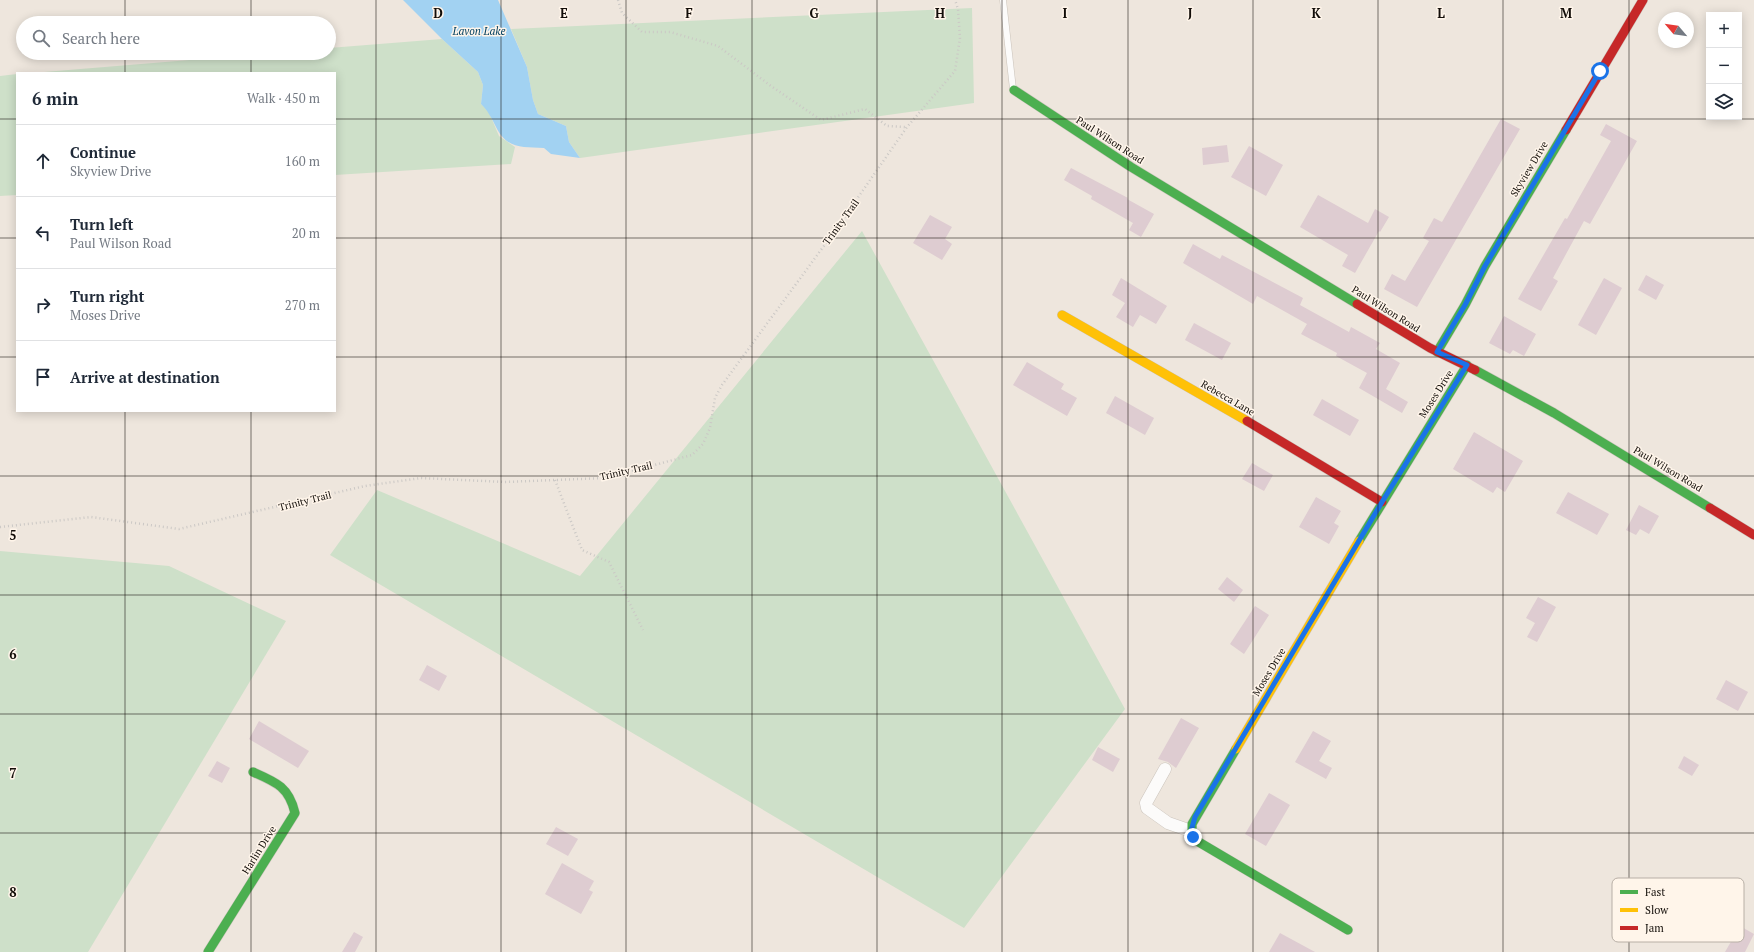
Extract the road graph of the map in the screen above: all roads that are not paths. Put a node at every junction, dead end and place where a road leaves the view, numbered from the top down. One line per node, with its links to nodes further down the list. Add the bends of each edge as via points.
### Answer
1 (1003, 0): 3 (lane)
2 (1643, 0): 5 (street, Skyview Drive, via 1485,266)
3 (1014, 90): 5 (street, Paul Wilson Road, via 1131,167)
4 (1062, 315): 7 (street, Rebecca Lane)
5 (1437, 352): 6 (street, Paul Wilson Road)
6 (1467, 365): 7 (street, Moses Drive); 8 (street, Paul Wilson Road, via 1572,424)
7 (1382, 502): 11 (street, Moses Drive, via 1195,817)
8 (1754, 535)
9 (1165, 769): 11 (street, via 1146,803 1146,808 1168,823)
10 (253, 772): 13 (street, Harlin Drive, via 287,791 293,800 295,813)
11 (1191, 831): 12 (street, via 1197,841)
12 (1348, 930)
13 (208, 952)

